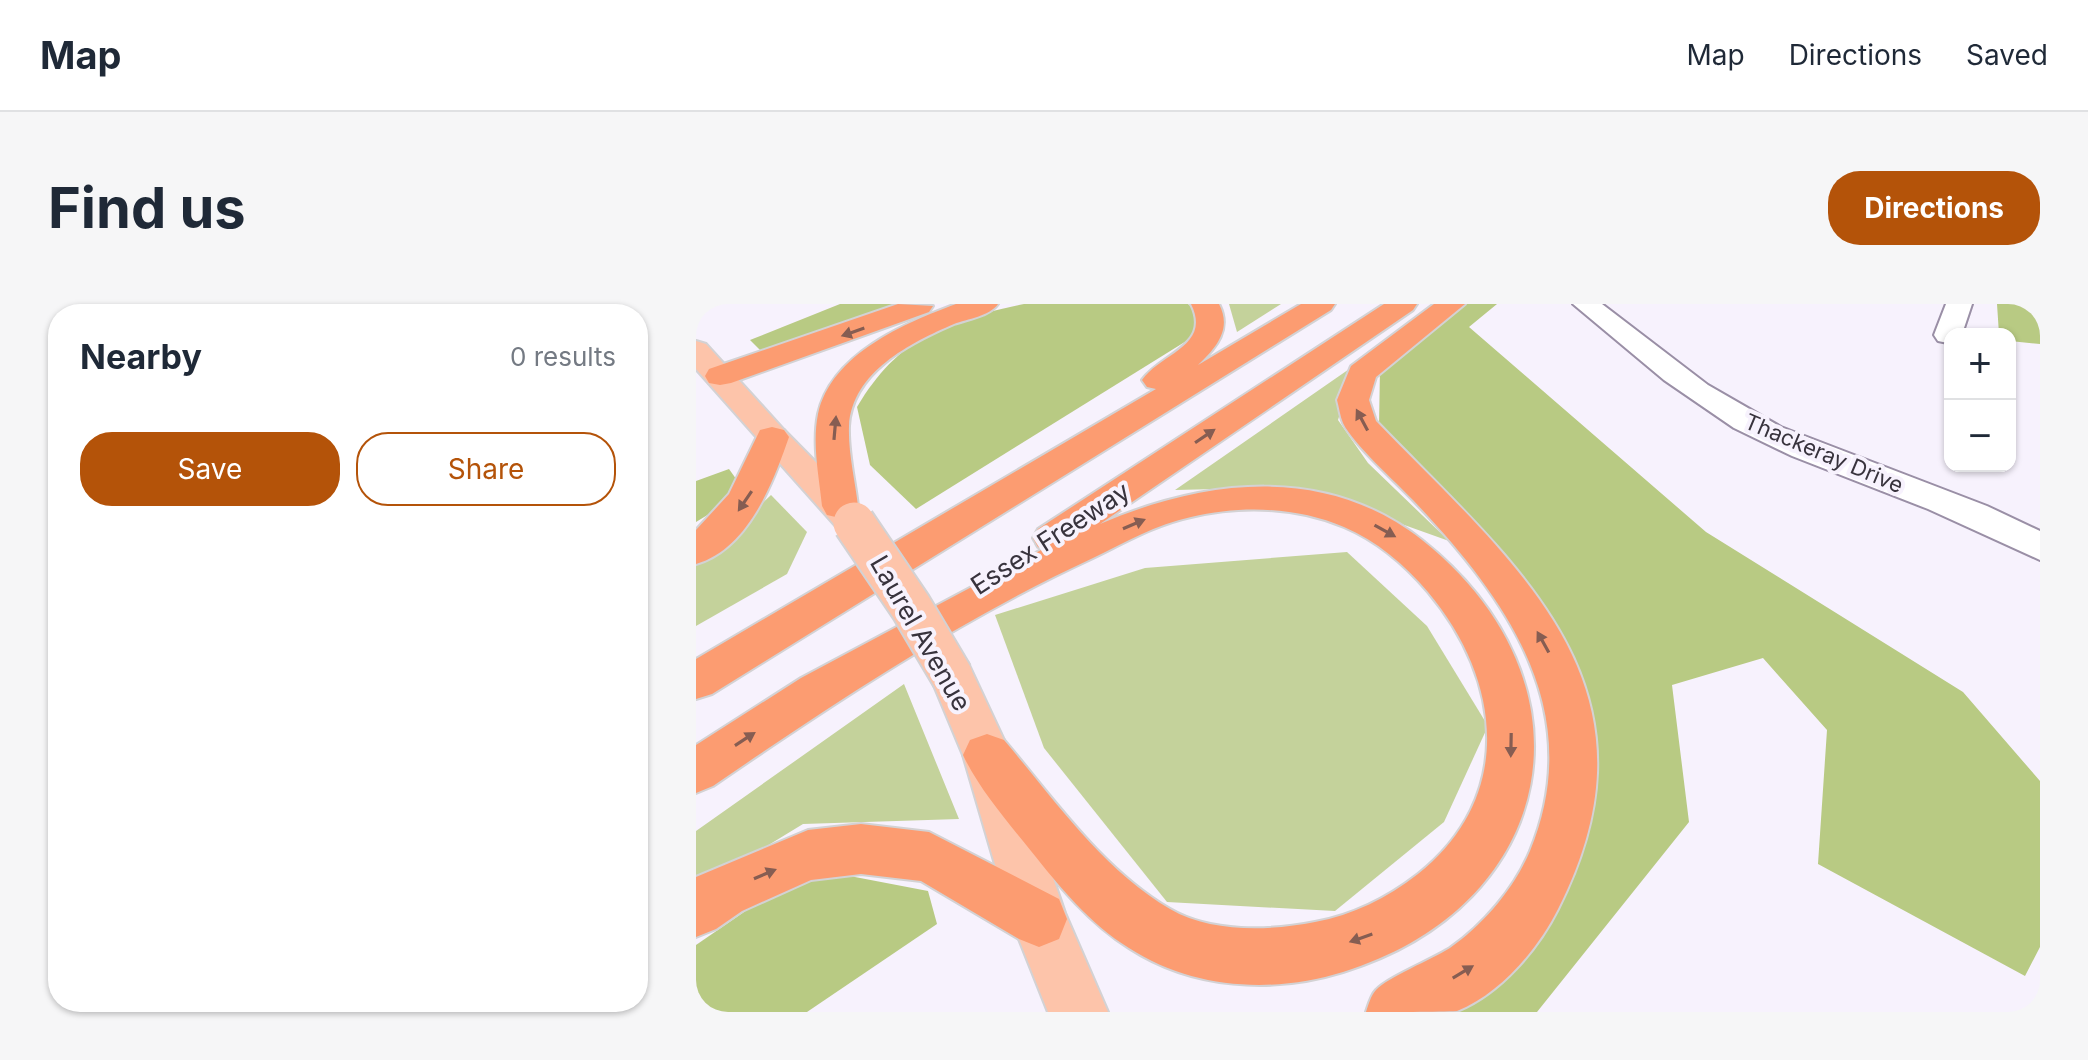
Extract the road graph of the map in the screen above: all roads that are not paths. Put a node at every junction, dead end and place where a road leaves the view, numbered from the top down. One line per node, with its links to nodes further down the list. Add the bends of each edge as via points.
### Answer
1 (925, 304): 11 (highway, one-way to 11)
2 (984, 304): 13 (highway, one-way to 2, via 833,434 838,400 890,347 919,328)
3 (1205, 304): 16 (highway, via 1210,333 1192,355 806,601)
4 (1321, 304): 16 (highway)
5 (1403, 304): 17 (highway, Essex Freeway, one-way to 5)
6 (1451, 304): 23 (highway, one-way to 6, via 1480,962 1512,928 1555,858 1575,769 1561,684 1525,611 1501,575 1360,424 1353,400 1362,373)
7 (1586, 304): 14 (street, Thackeray Drive, via 1704,397 1767,433 2006,528)
8 (1959, 304): 9 (street)
9 (1950, 328)
10 (696, 350): 11 (main road, Laurel Avenue)
11 (720, 376): 12 (main road, Laurel Avenue)
12 (772, 437): 13 (main road, Laurel Avenue); 15 (highway, one-way to 15, via 756,485 744,503)
13 (847, 515): 18 (main road, Laurel Avenue, bridge, via 952,676)
14 (2040, 547)
15 (696, 550)
16 (696, 679)
17 (794, 707): 18 (highway, one-way to 18, via 1037,566 1160,513 1197,503 1268,498 1347,512 1407,544 1427,561 1469,612 1489,650 1507,700 1512,754 1500,810 1469,863 1445,889 1380,931 1304,954 1270,956 1204,949 1150,929 1094,884); 19 (highway, Essex Freeway, one-way to 17)
18 (987, 755): 21 (main road, Laurel Avenue)
19 (696, 771)
20 (696, 909): 21 (highway, one-way to 21, via 808,855 861,849 929,857)
21 (1039, 919): 22 (main road, Laurel Avenue)
22 (1078, 1012)
23 (1396, 1012)

